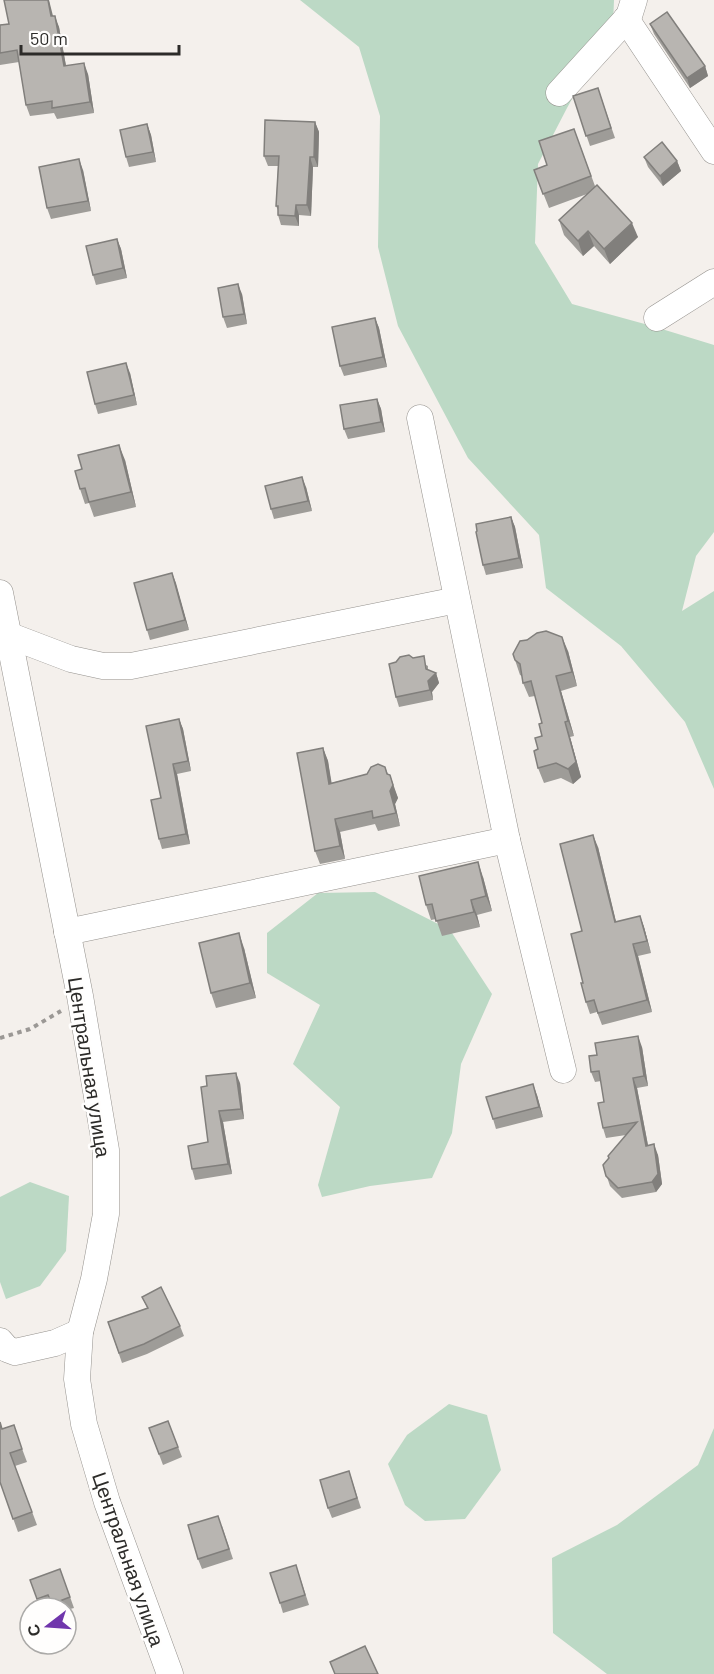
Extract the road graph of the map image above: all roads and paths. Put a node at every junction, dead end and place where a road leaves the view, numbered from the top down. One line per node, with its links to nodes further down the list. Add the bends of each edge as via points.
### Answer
1 (630, 9): 2 (street); 3 (street)
2 (559, 93)
3 (714, 152)
4 (714, 282): 5 (street)
5 (657, 318)
6 (420, 418): 8 (street)
7 (0, 593): 9 (street, Центральная улица)
8 (457, 600): 9 (street, via 131,666 103,666 71,659); 10 (street)
9 (8, 635): 11 (street, Центральная улица)
10 (507, 840): 11 (street); 14 (street)
11 (67, 932): 12 (street, Центральная улица)
12 (80, 996): 13 (path, via 57,1015); 15 (street, Центральная улица, via 106,1150 106,1214)
13 (0, 1038)
14 (564, 1070)
15 (80, 1332): 16 (street, via 55,1343 15,1352); 17 (street, Центральная улица, via 77,1379 84,1424 107,1502)
16 (0, 1341)
17 (170, 1674)

